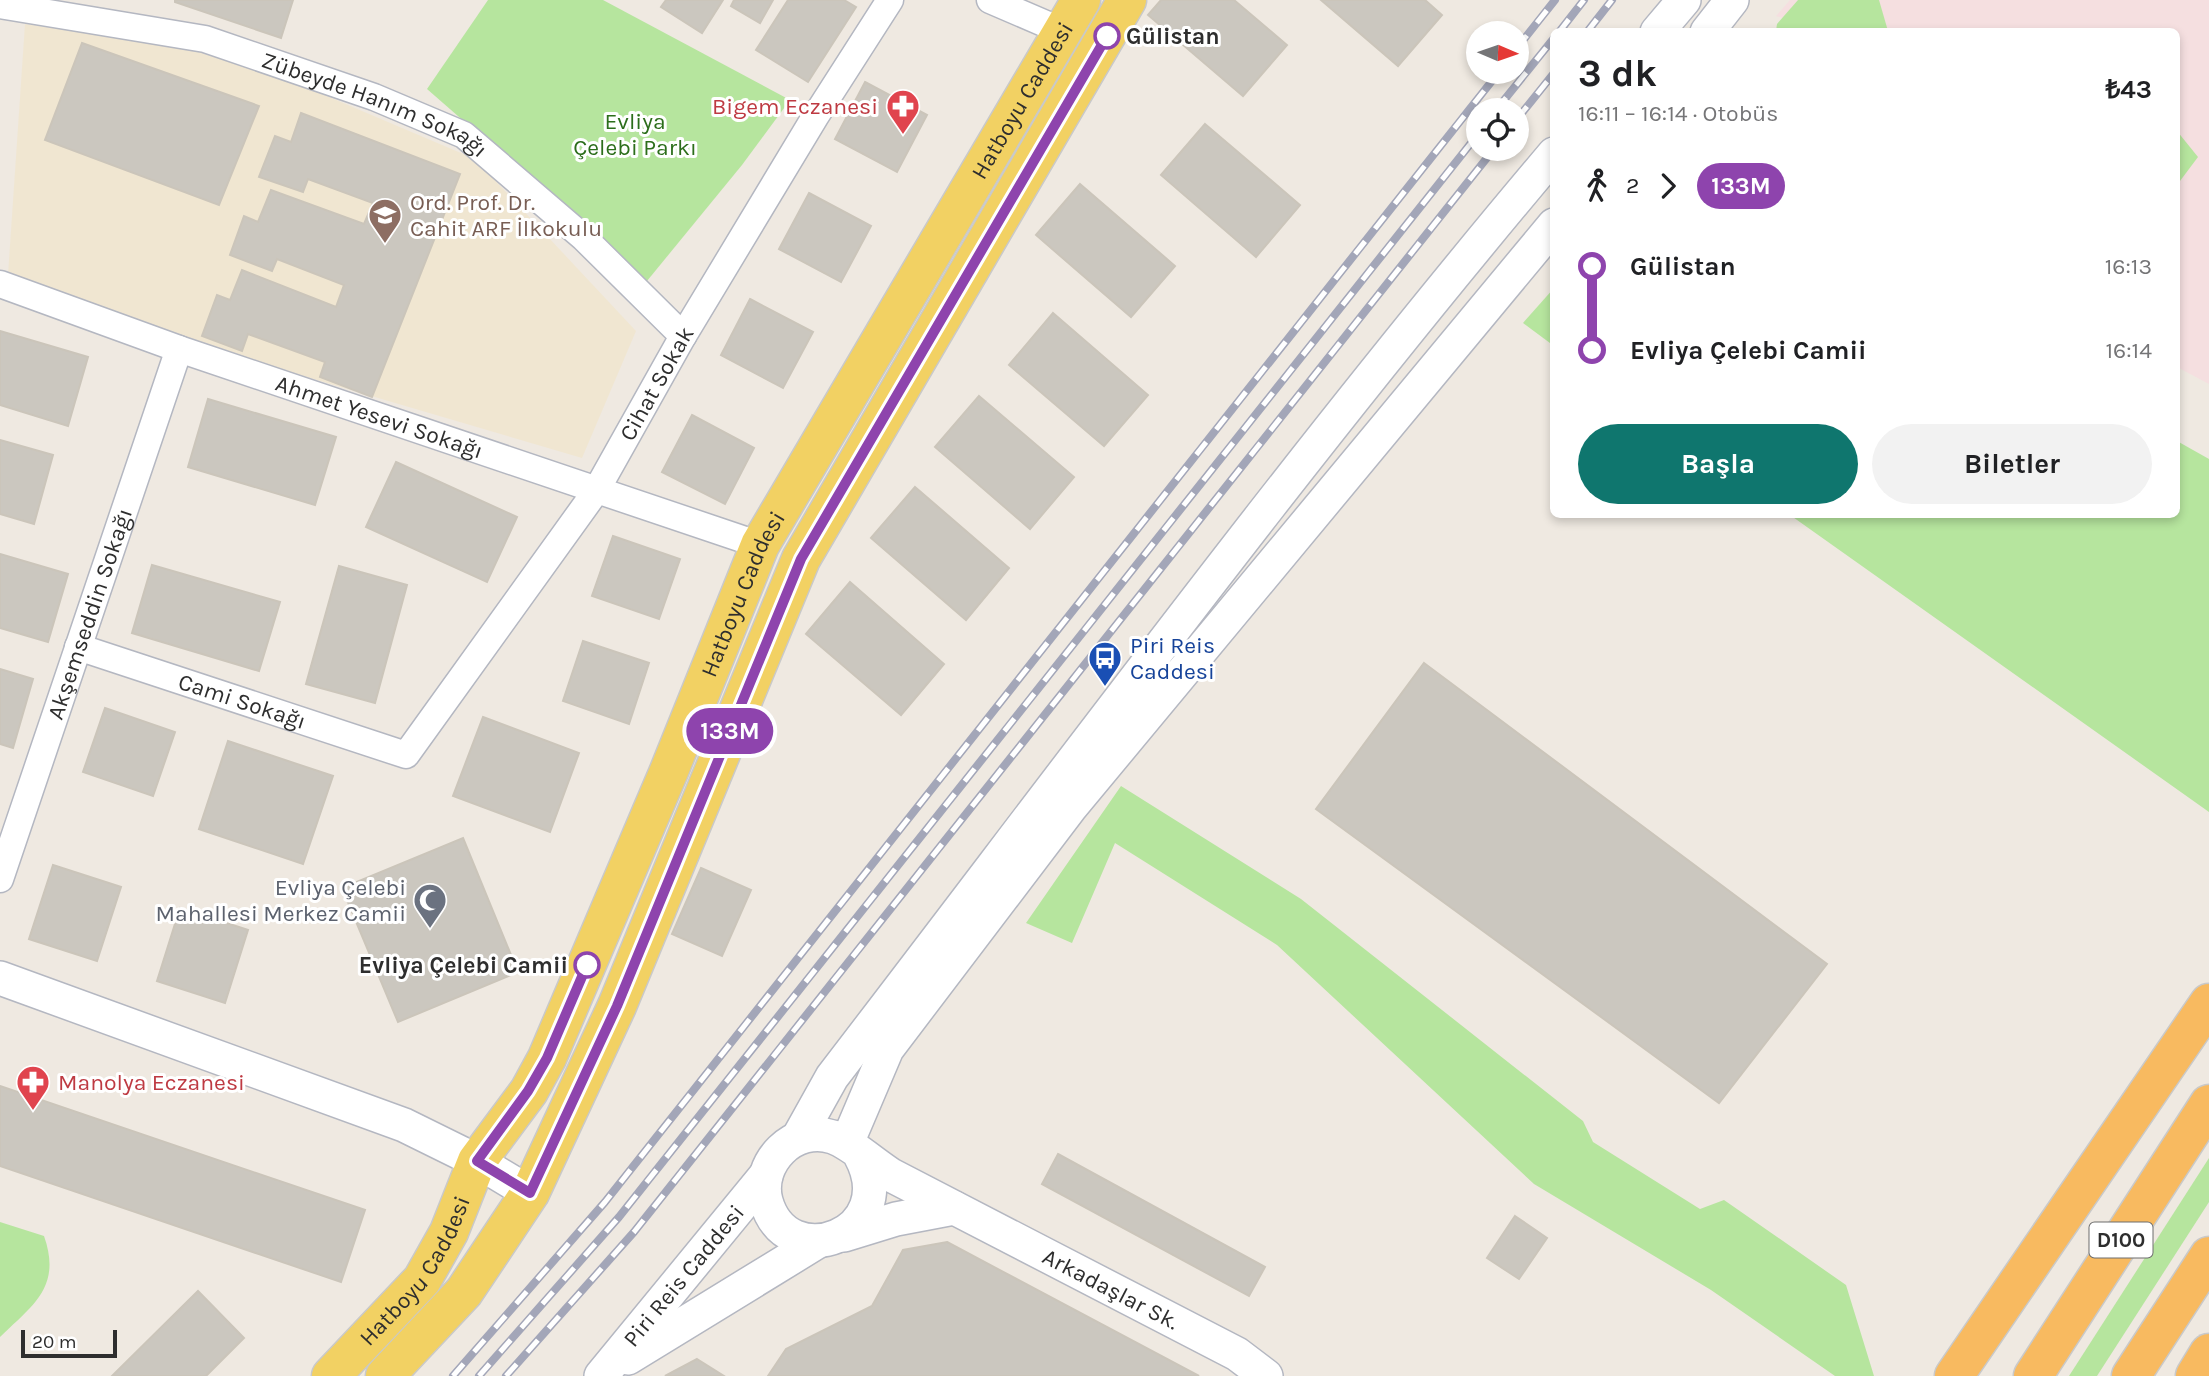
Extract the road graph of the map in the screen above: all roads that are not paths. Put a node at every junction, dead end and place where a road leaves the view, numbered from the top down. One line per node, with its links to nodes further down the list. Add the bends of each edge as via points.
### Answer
1 (890, 0): 13 (street, Cihat Sokak)
2 (990, 0): 7 (street)
3 (1127, 0): 27 (main road, Hatboyu Caddesi, via 801,559 617,1006)
4 (1684, 0): 8 (street)
5 (1732, 0): 9 (street)
6 (0, 5): 13 (street, Zübeyde Hanım Sokağı, via 205,39 374,97 464,135 584,238)
7 (1071, 15): 16 (main road, Hatboyu Caddesi)
8 (1660, 28)
9 (1710, 28)
10 (1550, 159): 23 (street, via 1426,306 1081,752 832,1077)
11 (1550, 230): 24 (street, via 1070,808 887,1049)
12 (0, 284): 14 (street, Ahmet Yesevi Sokağı)
13 (683, 336): 15 (street, Cihat Sokak)
14 (179, 349): 15 (street, Ahmet Yesevi Sokağı); 17 (street, Akşemseddin Sokağı)
15 (596, 491): 16 (street, Ahmet Yesevi Sokağı); 18 (street, Cihat Sokak)
16 (760, 545): 25 (main road, Hatboyu Caddesi, via 547,1058)
17 (78, 647): 18 (street, Cami Sokağı); 19 (street, Akşemseddin Sokağı)
18 (405, 754)
19 (0, 879)
20 (0, 978): 25 (street, via 404,1125)
21 (2209, 1003): 36 (highway)
22 (2209, 1104): 37 (highway, D100)
23 (799, 1138): 24 (street, via 832,1136); 26 (street, via 772,1159)
24 (853, 1149): 28 (street, Arkadaşlar Sk.); 29 (street, via 870,1184 869,1200 854,1227)
25 (477, 1161): 27 (street); 33 (main road, Hatboyu Caddesi, via 449,1232 422,1280)
26 (765, 1175): 29 (street, via 764,1192 778,1224 792,1235); 32 (street, Piri Reis Caddesi)
27 (530, 1193): 34 (main road, Hatboyu Caddesi, via 464,1292)
28 (954, 1208): 29 (street); 35 (street, Arkadaşlar Sk., via 1237,1354)
29 (829, 1239): 32 (street, via 694,1315)
30 (2209, 1256): 38 (highway)
31 (2209, 1353): 39 (highway)
32 (602, 1375)
33 (331, 1376)
34 (385, 1376)
35 (1266, 1376)
36 (1954, 1376)
37 (2033, 1376)
38 (2131, 1376)
39 (2195, 1376)

